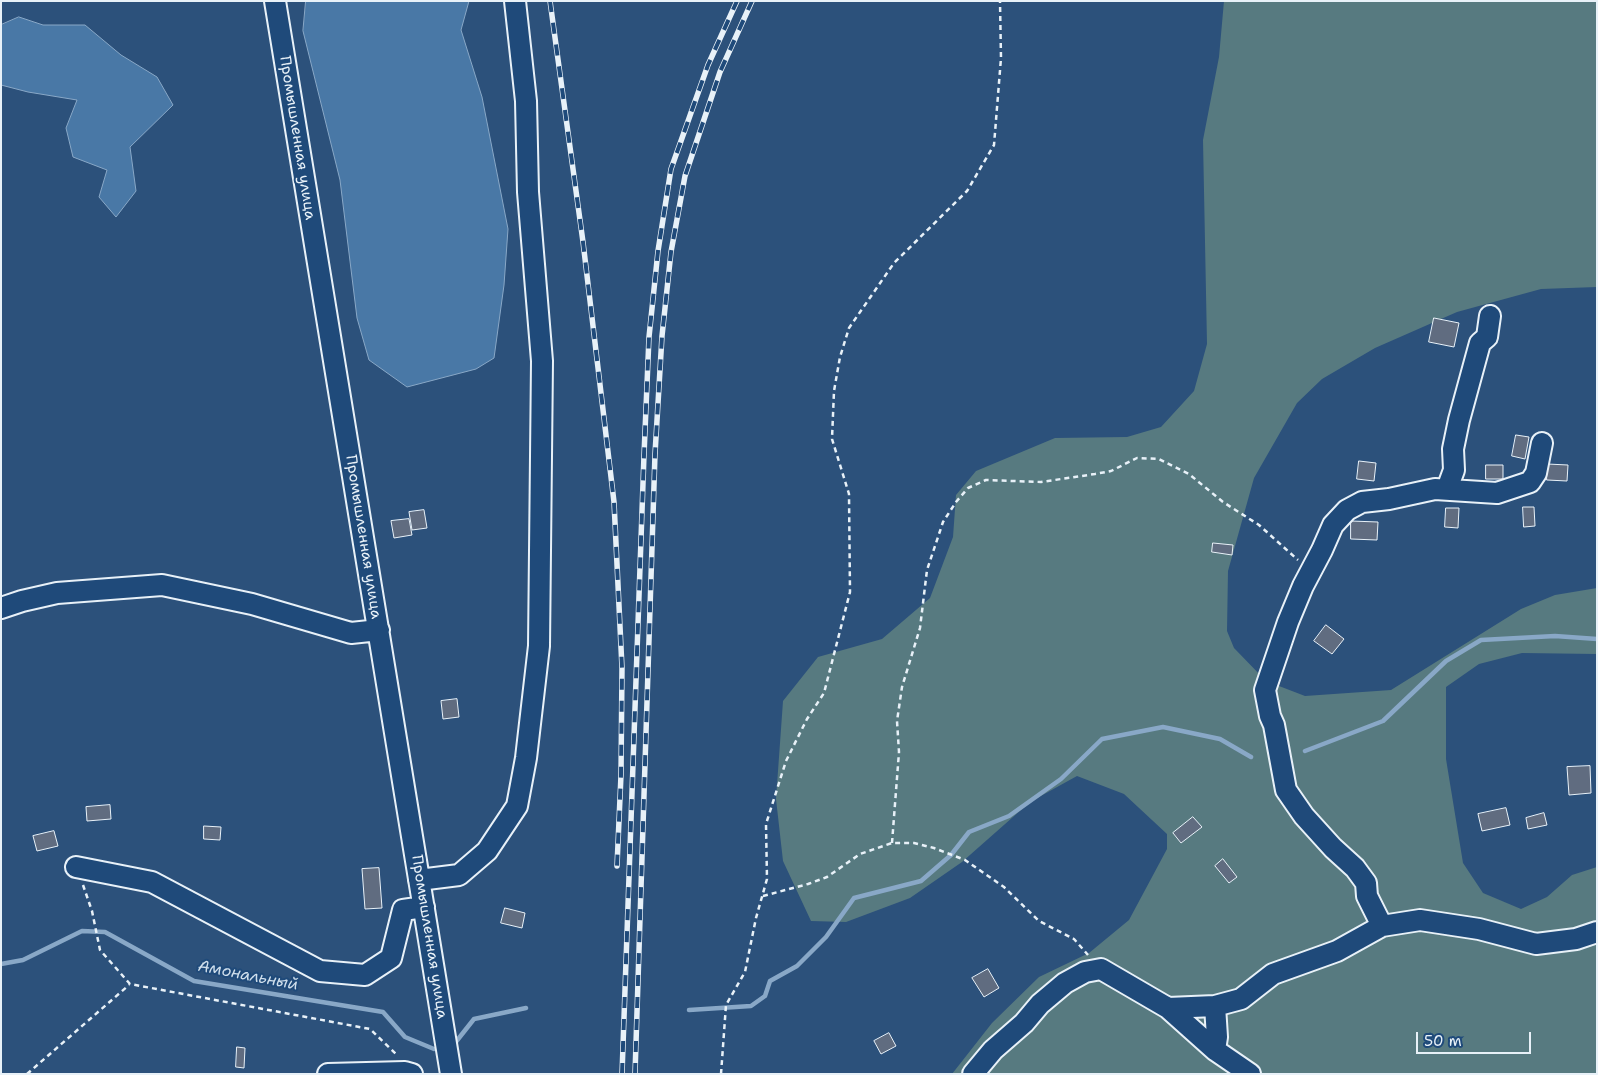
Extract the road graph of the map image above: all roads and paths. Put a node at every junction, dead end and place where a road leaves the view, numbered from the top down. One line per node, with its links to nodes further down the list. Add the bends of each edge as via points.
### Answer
1 (275, 1): 9 (street, Промышленная улица)
2 (515, 1): 12 (street, via 526,101 528,192 542,361 538,656 517,806 487,851 459,875)
3 (1000, 1): 13 (path, via 994,145 967,191 894,262 849,328 840,357 834,391 832,439 848,494 850,592 824,693 786,761 766,824 767,880)
4 (1490, 316): 6 (street, via 1487,337 1480,343 1459,420 1453,450 1454,470)
5 (1542, 443): 6 (street, via 1536,473 1530,482 1497,493)
6 (1447, 489): 7 (street, via 1362,502 1347,510 1333,525)
7 (1314, 565): 10 (path, via 1298,560 1259,525 1223,502 1189,474 1159,459 1137,458 1112,471 1095,474 1041,482 986,480 968,488 943,522 927,570 920,628 902,687 897,720 899,752); 15 (street, via 1288,622 1265,690 1286,790 1304,816 1366,883 1367,896)
8 (1, 608): 9 (street, via 57,593 162,585 252,604 351,633)
9 (379, 630): 12 (street, Промышленная улица)
10 (892, 843): 13 (path, via 860,854 827,877); 17 (path, via 914,843 965,860 1004,887 1039,921 1074,939)
11 (76, 867): 14 (street, via 152,882 320,971 365,975 391,958 403,910); 18 (path, via 92,911 100,950)
12 (419, 880): 14 (street, Промышленная улица)
13 (762, 896): 26 (path, via 745,972 726,1005)
14 (424, 907): 25 (street, Промышленная улица)
15 (1382, 926): 16 (street, via 1420,920 1479,929 1536,944 1576,939); 19 (street, via 1337,951 1273,974 1241,999)
16 (1597, 932)
17 (1101, 969): 20 (street); 27 (street, via 1085,972 1065,983 993,1050)
18 (130, 984): 22 (path, via 370,1029 396,1053); 23 (path)
19 (1215, 1006): 20 (street); 21 (street)
20 (1168, 1008): 21 (street)
21 (1215, 1050): 28 (street)
22 (409, 1073): 24 (street)
23 (27, 1074)
24 (328, 1074)
25 (450, 1074)
26 (720, 1074)
27 (974, 1074)
28 (1250, 1074)

